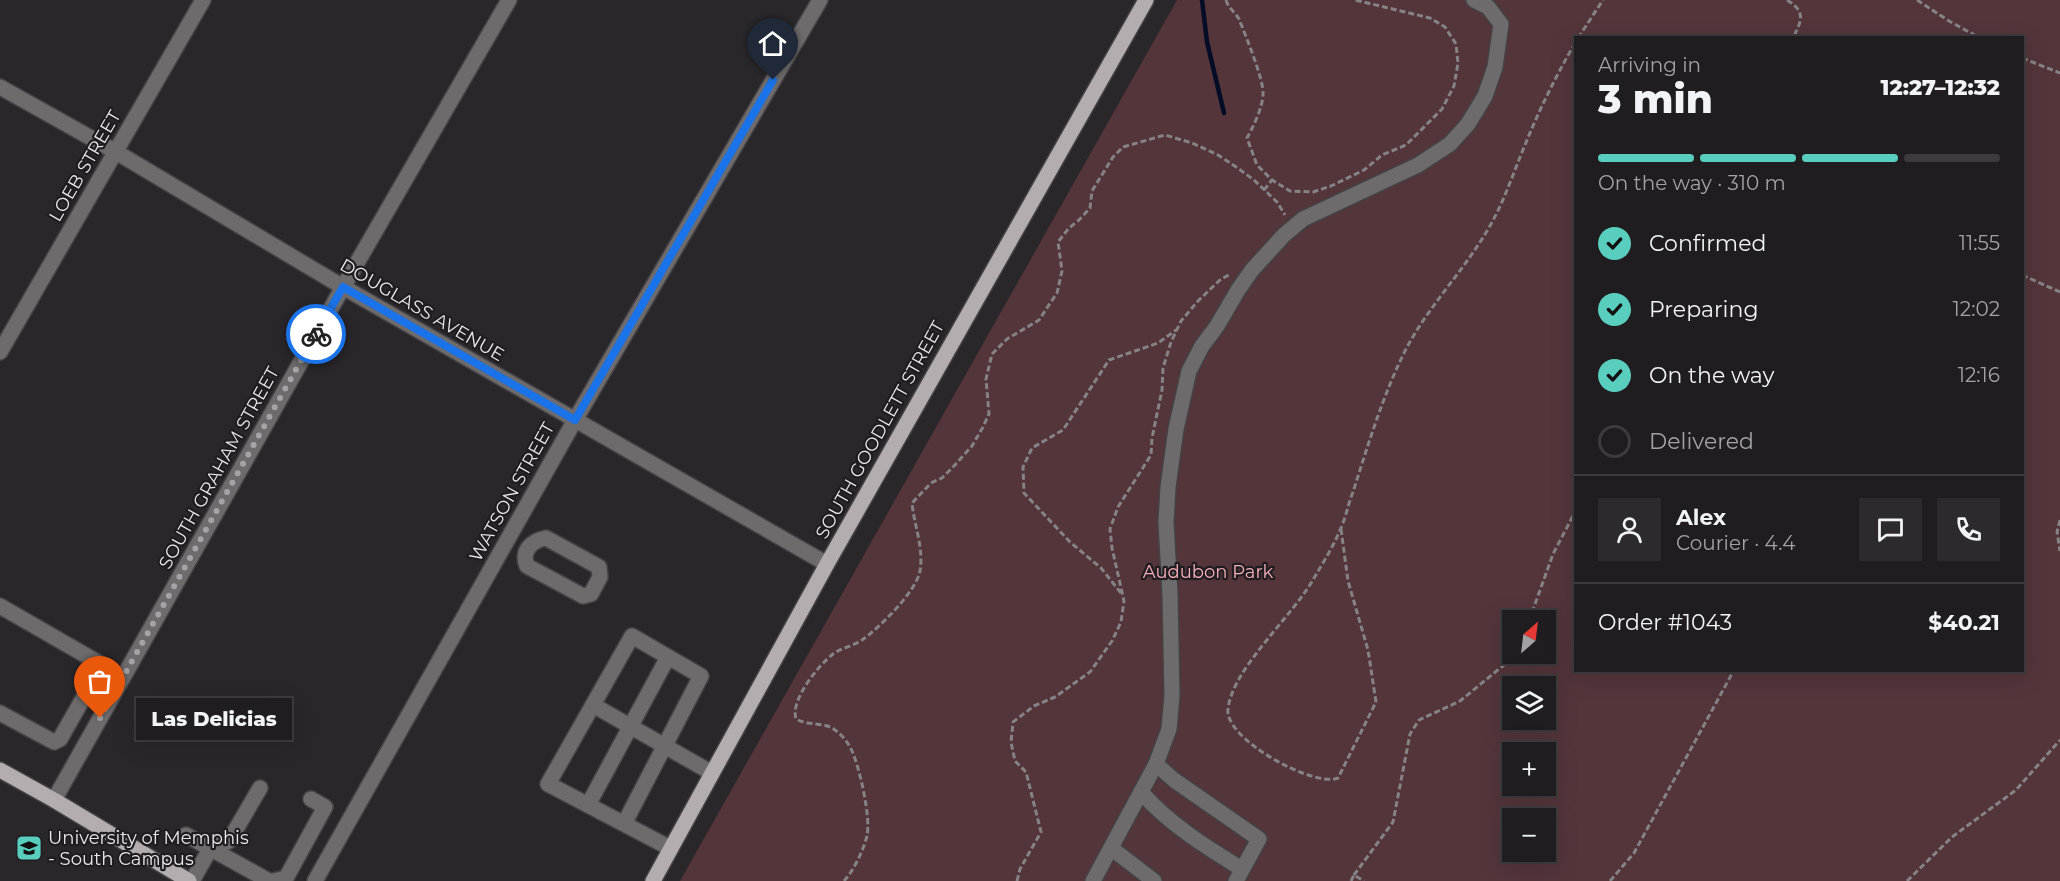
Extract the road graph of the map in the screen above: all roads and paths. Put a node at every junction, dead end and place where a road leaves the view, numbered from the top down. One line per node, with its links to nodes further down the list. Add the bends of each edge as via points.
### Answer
1 (203, 0): 18 (street, LOEB STREET)
2 (509, 0): 24 (street, SOUTH GRAHAM STREET)
3 (820, 0): 28 (street, WATSON STREET)
4 (1146, 0): 35 (main road, SOUTH GOODLETT STREET)
5 (1226, 0): 19 (path, via 1238,16 1263,94 1247,138 1257,165)
6 (1355, 0): 19 (path, via 1430,18 1445,27 1456,44 1454,87 1442,109 1423,130 1364,170 1313,192 1290,191)
7 (1473, 0): 47 (street, via 1488,8 1501,24 1495,67 1485,96 1468,124 1450,144 1419,165 1303,219 1284,235 1238,290 1189,371 1168,487 1172,695 1169,729)
8 (1603, 0): 11 (path)
9 (1787, 0): 12 (path, via 1801,14)
10 (1917, 0): 13 (path)
11 (1579, 36)
12 (1794, 36)
13 (1976, 36)
14 (1574, 45): 31 (path, via 1492,222 1405,351)
15 (2024, 59): 16 (path)
16 (2060, 73)
17 (0, 87): 18 (street, DOUGLASS AVENUE)
18 (116, 152): 24 (street, DOUGLASS AVENUE); 27 (street, LOEB STREET)
19 (1272, 180): 20 (path)
20 (1264, 190): 21 (path); 68 (path, via 1218,155 1165,135 1123,147 1092,191 1090,208 1058,242 1062,272 1057,293 1039,320 1007,339 992,354 986,379 989,414 983,427 954,466 912,503 921,552 920,573 881,624 860,641 833,654 797,700 796,719 805,724 831,726 846,739 861,779 867,835)
21 (1288, 221)
22 (1237, 271): 26 (path, via 1221,279 1198,301)
23 (2024, 276): 25 (path)
24 (343, 287): 28 (street, DOUGLASS AVENUE); 53 (street, SOUTH GRAHAM STREET)
25 (2060, 292)
26 (1178, 329): 36 (path, via 1163,368 1151,455 1118,507 1110,529); 36 (path, via 1158,343 1109,360 1063,430 1032,448 1023,467 1024,493 1070,542 1101,568)
27 (0, 352)
28 (575, 420): 32 (street, WATSON STREET); 35 (street, DOUGLASS AVENUE)
29 (1574, 514): 38 (path, via 1552,555)
30 (2060, 520): 34 (path)
31 (1341, 529): 31 (path, via 1307,592 1238,680 1227,712 1234,729 1263,753 1293,769 1332,780 1338,778 1376,702 1368,650 1348,581)
32 (508, 538): 33 (street); 61 (street, WATSON STREET)
33 (526, 550): 33 (street, via 527,566 583,596 591,594 600,577 599,567 546,538 536,540)
34 (2060, 551)
35 (827, 564): 49 (main road, SOUTH GOODLETT STREET)
36 (1123, 596): 69 (path, via 1121,622 1090,672 1013,722 1011,742 1015,761 1026,772 1041,832)
37 (0, 606): 43 (street, via 101,667 60,739 54,742)
38 (1533, 610)
39 (668, 657): 42 (street, via 632,636); 44 (street); 46 (street, via 701,676)
40 (1505, 664): 63 (path, via 1460,701 1419,720 1410,734 1393,822)
41 (1733, 672): 74 (path, via 1634,853)
42 (593, 705): 44 (street); 54 (street, via 548,784)
43 (0, 713)
44 (630, 726): 46 (street); 54 (street)
45 (2060, 740): 75 (path, via 2016,790 1952,837)
46 (665, 745): 49 (street); 55 (street)
47 (1156, 764): 51 (street); 62 (street, via 1259,839)
48 (0, 770): 53 (main road)
49 (712, 773): 57 (main road, SOUTH GOODLETT STREET)
50 (260, 788): 59 (street, via 229,841)
51 (1141, 792): 58 (street); 62 (street)
52 (311, 799): 60 (street, via 325,807)
53 (54, 800): 65 (main road)
54 (588, 805): 55 (street)
55 (624, 824): 57 (street)
56 (186, 836): 59 (street)
57 (670, 848): 67 (main road, SOUTH GOODLETT STREET)
58 (1111, 848): 70 (street); 71 (street)
59 (210, 849): 64 (street); 65 (street)
60 (299, 855): 61 (street); 66 (street, via 286,878)
61 (319, 875)
62 (1239, 875)
63 (1354, 875): 72 (path); 73 (path)
64 (259, 879)
65 (191, 881)
66 (273, 881)
67 (653, 881)
68 (844, 881)
69 (1017, 881)
70 (1092, 881)
71 (1154, 881)
72 (1351, 881)
73 (1364, 881)
74 (1610, 881)
75 (1907, 881)

